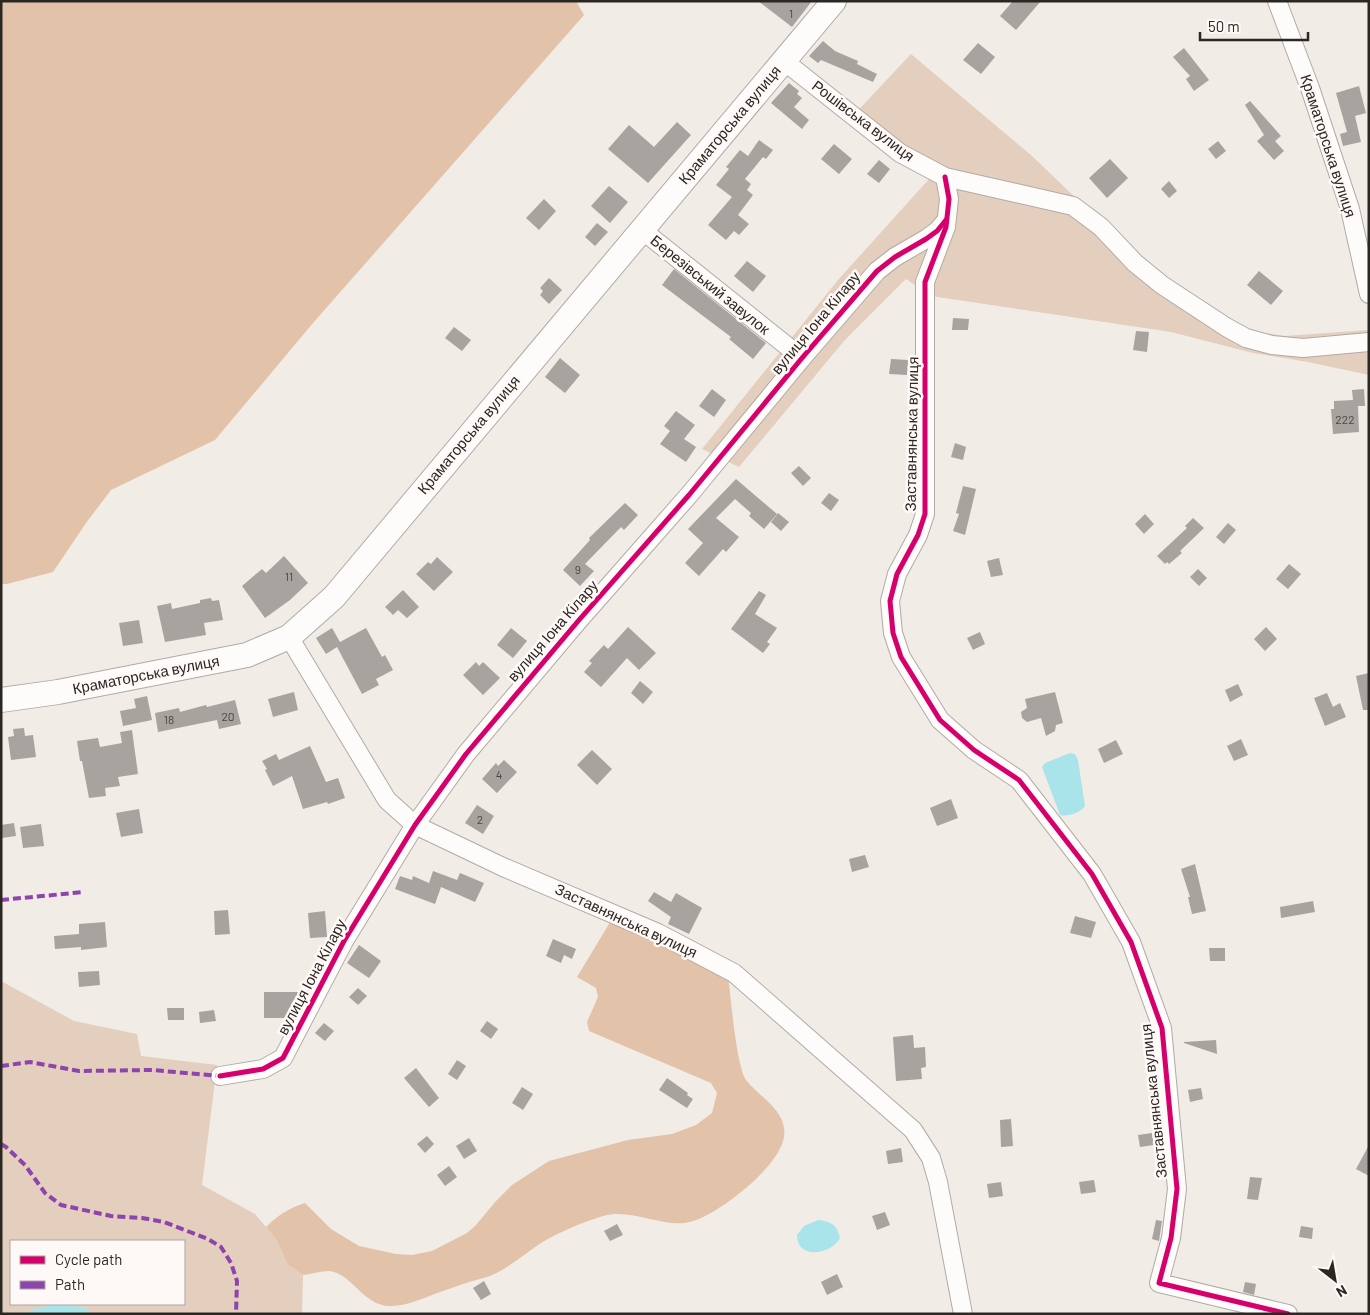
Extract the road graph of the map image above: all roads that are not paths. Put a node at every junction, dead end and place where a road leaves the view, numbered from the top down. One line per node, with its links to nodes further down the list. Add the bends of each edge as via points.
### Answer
1 (1277, 1): 7 (street, Краматорська вулиця, via 1350,209)
2 (829, 3): 3 (street, Краматорська вулиця)
3 (784, 61): 4 (street, Рошівська вулиця, via 900,153); 6 (street, Краматорська вулиця)
4 (945, 177): 5 (street, Заставнянська вулиця, via 949,199); 8 (street, via 1073,206 1101,227 1135,263 1162,285 1246,338 1303,348)
5 (947, 219): 9 (street, вулиця Іона Кілару, via 937,231 877,271); 15 (street, Заставнянська вулиця, via 926,282 925,514 918,535 897,574 890,601 893,633 901,657 940,720 974,750 1019,780 1092,874 1131,942 1162,1028 1177,1189 1172,1238 1159,1283)
6 (642, 230): 9 (street, Березівський завулок); 10 (street, Краматорська вулиця, via 334,597)
7 (1369, 294)
8 (1369, 342)
9 (802, 358): 12 (street, вулиця Іона Кілару, via 690,495 466,754)
10 (289, 637): 11 (street, Краматорська вулиця, via 247,655); 12 (street, Заставнянська вулиця, via 387,800)
11 (1, 700)
12 (415, 825): 13 (street, вулиця Іона Кілару, via 344,941 284,1058 264,1069); 14 (street, Заставнянська вулиця, via 503,867 658,932 734,973 887,1106 913,1130 930,1158 938,1182)
13 (220, 1076)
14 (963, 1314)
15 (1288, 1314)

